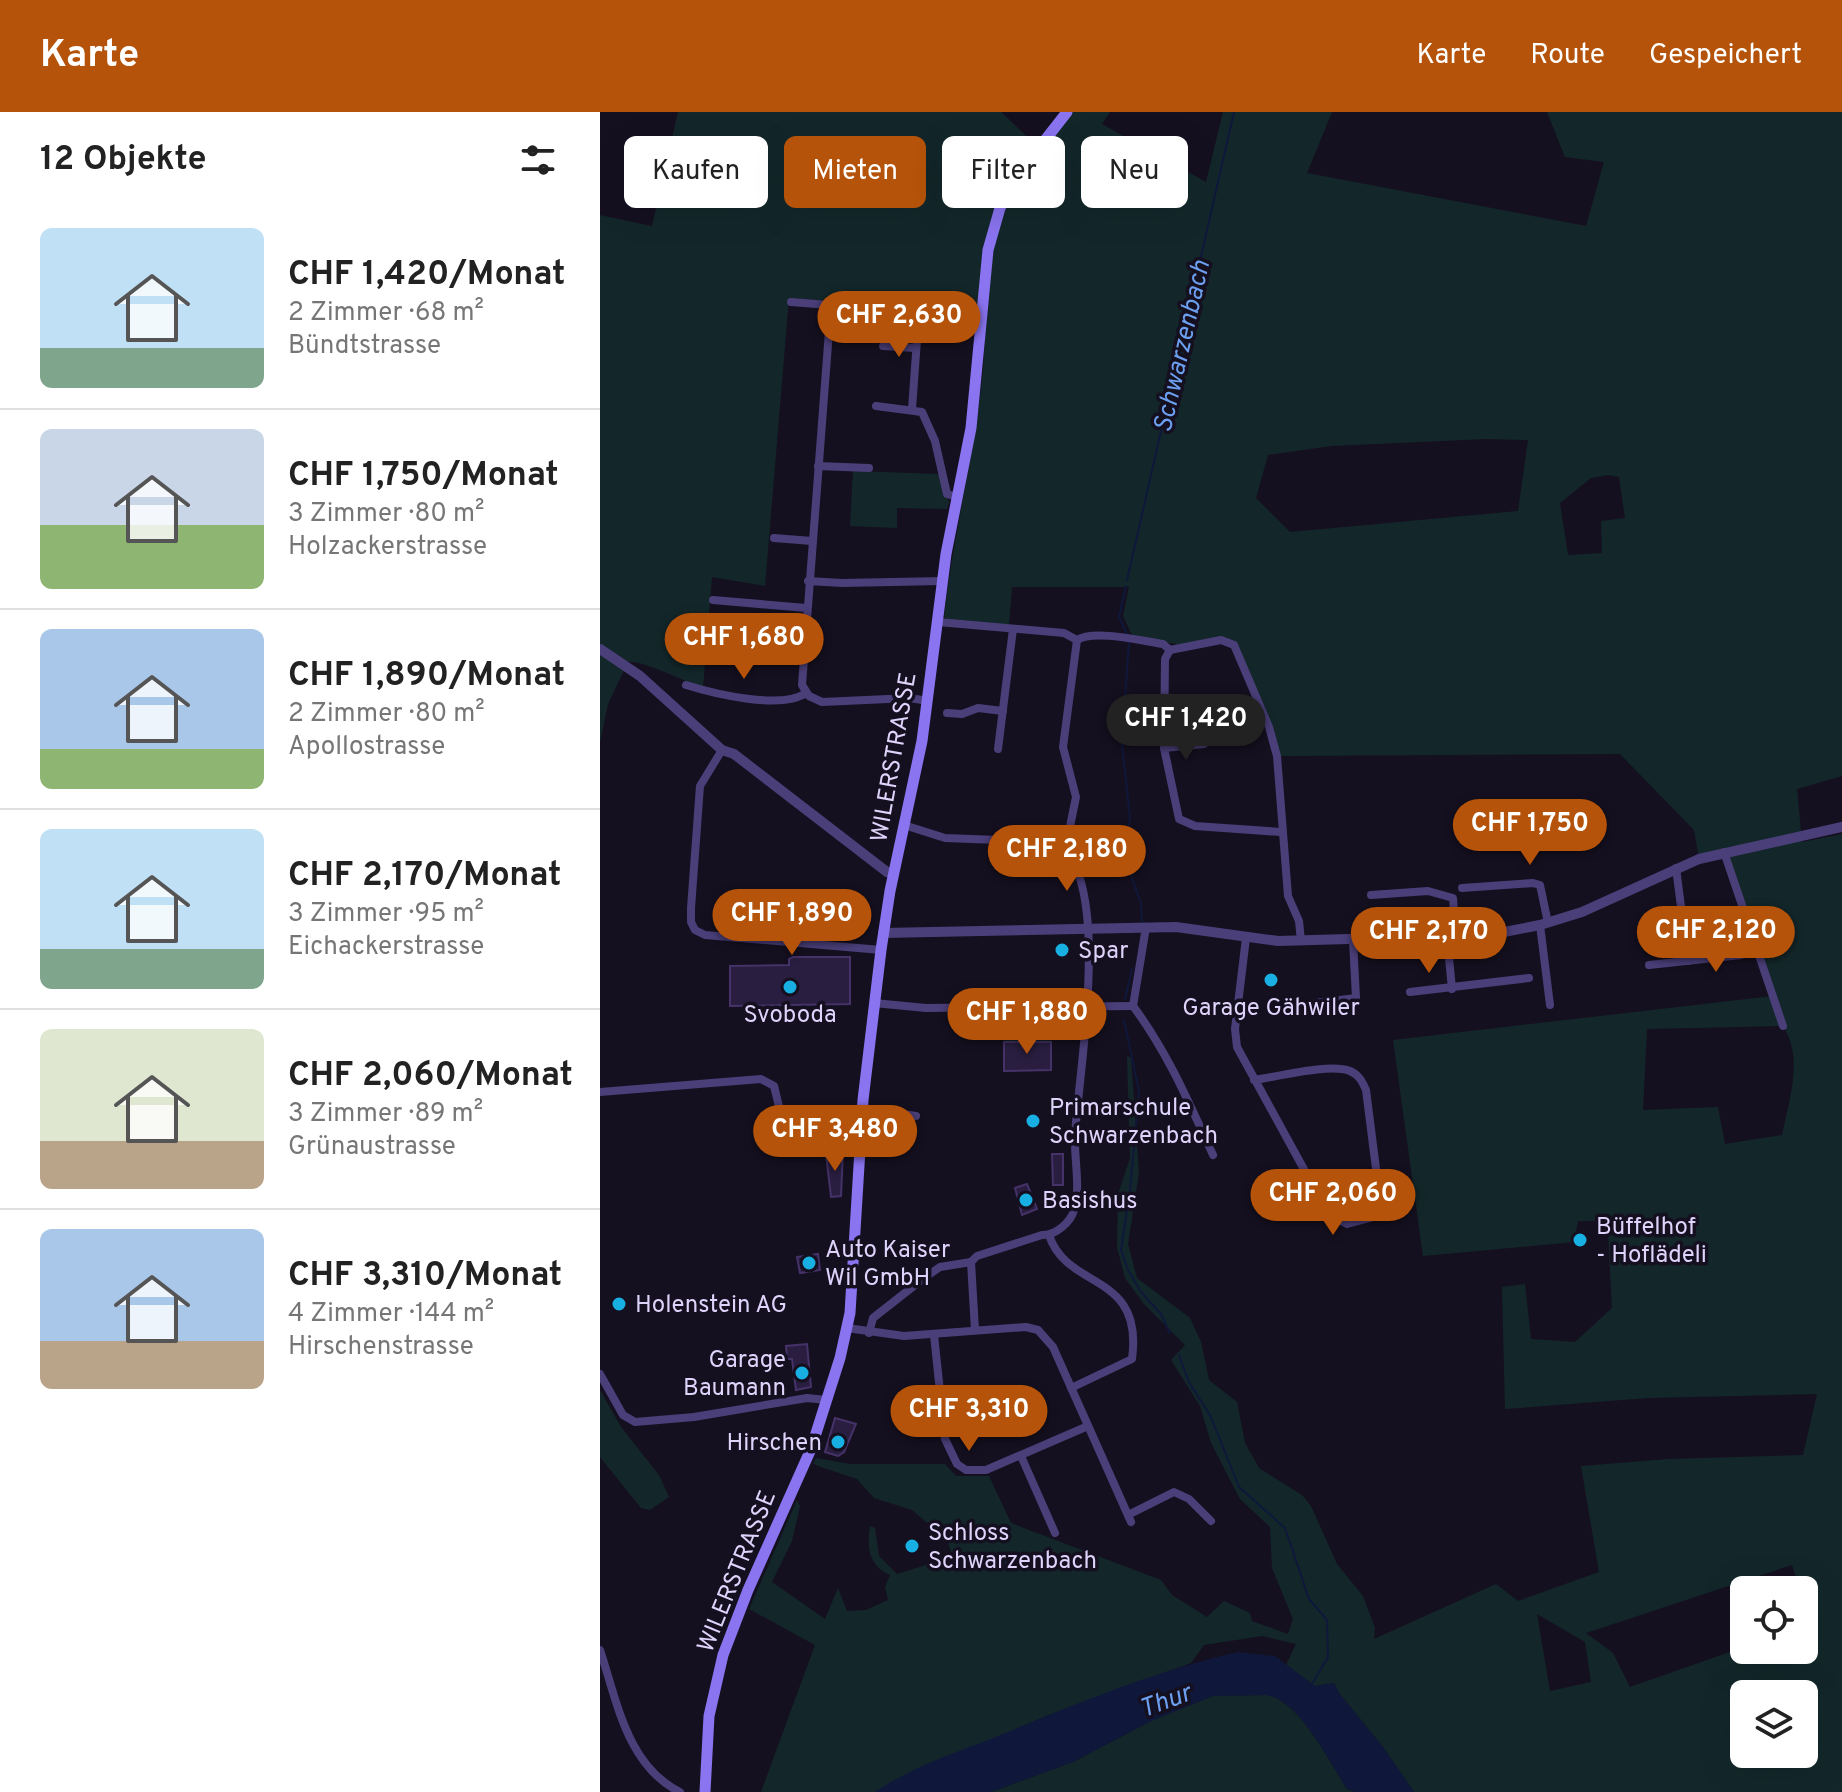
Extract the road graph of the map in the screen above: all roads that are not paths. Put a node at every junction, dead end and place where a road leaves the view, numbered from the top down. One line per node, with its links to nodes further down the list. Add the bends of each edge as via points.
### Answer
1 (1063, 113): 5 (main road, WILERSTRASSE, via 1024,164 1000,208 988,250)
2 (791, 302): 3 (street)
3 (831, 305): 4 (street); 10 (street)
4 (919, 312): 5 (street); 7 (street)
5 (981, 317): 12 (main road, WILERSTRASSE, via 975,400)
6 (883, 346): 7 (street)
7 (915, 348): 9 (street)
8 (876, 406): 9 (street)
9 (912, 409): 12 (street, via 922,412 947,494)
10 (818, 466): 11 (street); 14 (street)
11 (869, 468)
12 (957, 497): 16 (main road, WILERSTRASSE)
13 (774, 538): 14 (street)
14 (812, 541): 15 (street)
15 (808, 581): 16 (street); 18 (street)
16 (942, 581): 19 (main road, WILERSTRASSE)
17 (713, 600): 18 (street)
18 (806, 608): 25 (street, via 801,679)
19 (938, 622): 20 (street); 26 (main road, WILERSTRASSE)
20 (1013, 629): 21 (street, via 1064,633); 27 (street)
21 (1077, 640): 23 (street, via 1088,635 1163,644); 36 (street, via 1063,747 1076,797)
22 (600, 649): 32 (street, via 640,676)
23 (1170, 650): 30 (street, via 1165,659); 35 (street, via 1221,640 1237,650 1277,756)
24 (686, 685): 25 (street, via 723,695 789,701)
25 (806, 693): 26 (street, via 825,702)
26 (928, 701): 33 (main road, WILERSTRASSE)
27 (1003, 711): 28 (street); 31 (street)
28 (947, 713)
29 (1204, 744): 30 (street)
30 (1164, 748): 35 (street, via 1182,821)
31 (998, 749)
32 (722, 750): 39 (street); 52 (street, via 703,776 699,792 691,922 695,930)
33 (904, 825): 36 (street, via 945,838 1027,841); 39 (main road, WILERSTRASSE)
34 (1842, 827): 37 (street)
35 (1281, 832): 51 (street, via 1289,901)
36 (1065, 851): 46 (street, via 1080,879)
37 (1724, 852): 38 (street); 64 (street)
38 (1676, 868): 43 (street); 44 (street)
39 (893, 874): 47 (main road, WILERSTRASSE)
40 (1462, 888): 44 (street, via 1540,885)
41 (1371, 895): 48 (street, via 1428,891 1453,898)
42 (1732, 916): 43 (street)
43 (1684, 921): 54 (street)
44 (1544, 924): 48 (street); 60 (street)
45 (1146, 927): 46 (street); 49 (street); 61 (street)
46 (1087, 928): 47 (street); 62 (street)
47 (883, 933): 52 (main road, WILERSTRASSE)
48 (1452, 937): 50 (street); 57 (street)
49 (1246, 938): 51 (street); 65 (street, via 1235,1038)
50 (1353, 940): 51 (street); 63 (street, via 1356,998)
51 (1301, 941)
52 (881, 950): 59 (main road, WILERSTRASSE)
53 (1741, 955): 54 (street)
54 (1688, 961): 55 (street)
55 (1649, 965)
56 (1529, 978): 57 (street)
57 (1452, 989): 58 (street)
58 (1410, 992)
59 (874, 1003): 62 (street, via 926,1008); 67 (main road, WILERSTRASSE)
60 (1550, 1005)
61 (1133, 1006): 62 (street); 70 (street, via 1180,1079)
62 (1088, 1007): 71 (street, via 1075,1136 1076,1207 1065,1225)
63 (1282, 1007)
64 (1783, 1026)
65 (1254, 1080): 65 (street, via 1329,1215 1347,1224 1370,1218 1380,1200 1366,1090 1358,1076 1338,1069)
66 (601, 1091): 69 (street, via 761,1079 774,1086 792,1138 810,1142)
67 (862, 1108): 68 (street); 69 (main road, WILERSTRASSE)
68 (916, 1116)
69 (860, 1135): 73 (main road, WILERSTRASSE)
70 (1213, 1155)
71 (1049, 1235): 72 (street); 78 (street, via 1068,1261 1119,1298 1134,1334 1132,1359)
72 (971, 1262): 74 (street); 75 (street, via 940,1267 924,1278 873,1318)
73 (847, 1328): 75 (street); 79 (main road, WILERSTRASSE)
74 (975, 1330): 76 (street); 78 (street, via 1038,1330 1053,1347)
75 (869, 1333): 76 (street)
76 (934, 1335): 81 (street, via 944,1437 951,1458 966,1470 977,1471)
77 (600, 1374): 79 (street, via 618,1409 635,1422 807,1398)
78 (1071, 1388): 80 (street)
79 (826, 1400): 86 (main road, WILERSTRASSE, via 804,1466 723,1655 709,1716)
80 (1088, 1426): 81 (street); 82 (street, via 1130,1519 1174,1492)
81 (1021, 1456): 83 (street)
82 (1211, 1521)
83 (1055, 1533)
84 (600, 1650): 85 (street, via 632,1744 658,1777)
85 (680, 1792)
86 (705, 1792)

